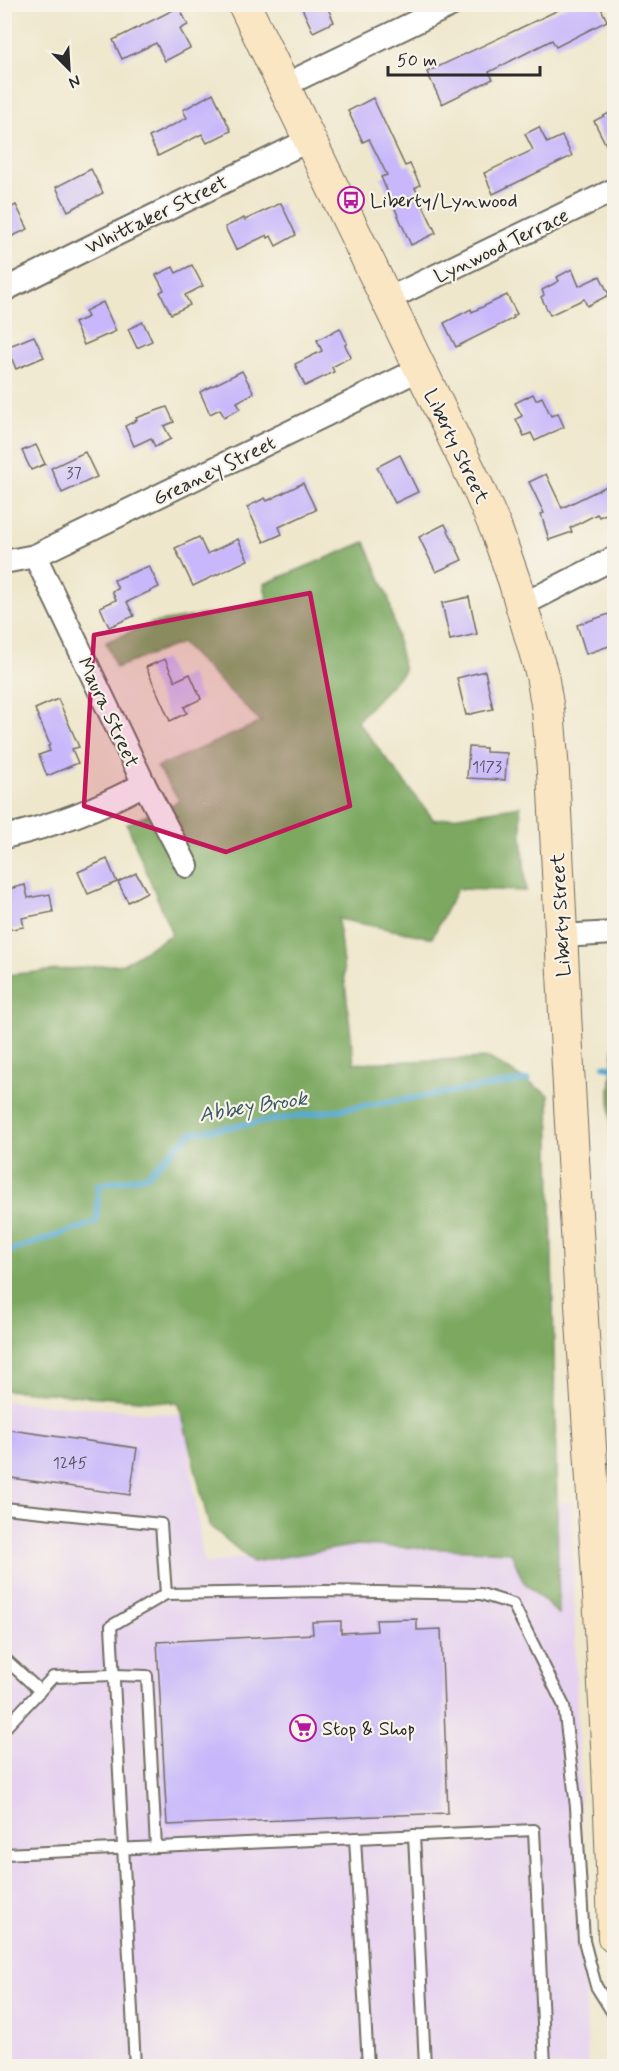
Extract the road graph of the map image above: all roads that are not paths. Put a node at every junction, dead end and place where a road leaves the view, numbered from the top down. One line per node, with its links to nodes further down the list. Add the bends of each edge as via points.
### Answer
1 (244, 4): 3 (main road, Liberty Street)
2 (453, 4): 3 (street)
3 (283, 86): 4 (main road, Liberty Street)
4 (309, 140): 6 (street, Whittaker Street); 7 (main road, Liberty Street)
5 (615, 190): 7 (street, Lynwood Terrace)
6 (4, 290)
7 (386, 300): 8 (main road, Liberty Street)
8 (420, 369): 9 (street, Greaney Street); 12 (main road, Liberty Street, via 496,529)
9 (35, 556): 11 (street, Greaney Street); 13 (street, Maura Street)
10 (615, 558): 12 (street)
11 (4, 562)
12 (522, 605): 17 (main road, Liberty Street, via 548,710)
13 (144, 784): 14 (street, via 66,820); 15 (street, Maura Street)
14 (4, 837)
15 (187, 866)
16 (615, 933): 17 (street)
17 (561, 936): 29 (main road, Liberty Street)
18 (4, 1508): 19 (lane, via 160,1524)
19 (166, 1594): 21 (lane, via 111,1626); 31 (lane, via 325,1591 481,1594 513,1604 564,1706 576,1807 584,1941 596,1986)
20 (4, 1658): 22 (lane)
21 (114, 1674): 22 (lane, via 53,1677); 26 (lane, via 147,1676); 27 (lane)
22 (40, 1691): 23 (lane)
23 (4, 1729)
24 (414, 1835): 25 (lane); 34 (lane); 35 (lane, via 534,1830)
25 (355, 1838): 26 (lane); 33 (lane)
26 (156, 1847): 27 (lane)
27 (124, 1848): 28 (lane); 32 (lane)
28 (4, 1854)
29 (614, 1891): 30 (main road, Liberty Street)
30 (615, 1937)
31 (615, 2015)
32 (135, 2067)
33 (368, 2067)
34 (425, 2067)
35 (545, 2067)

